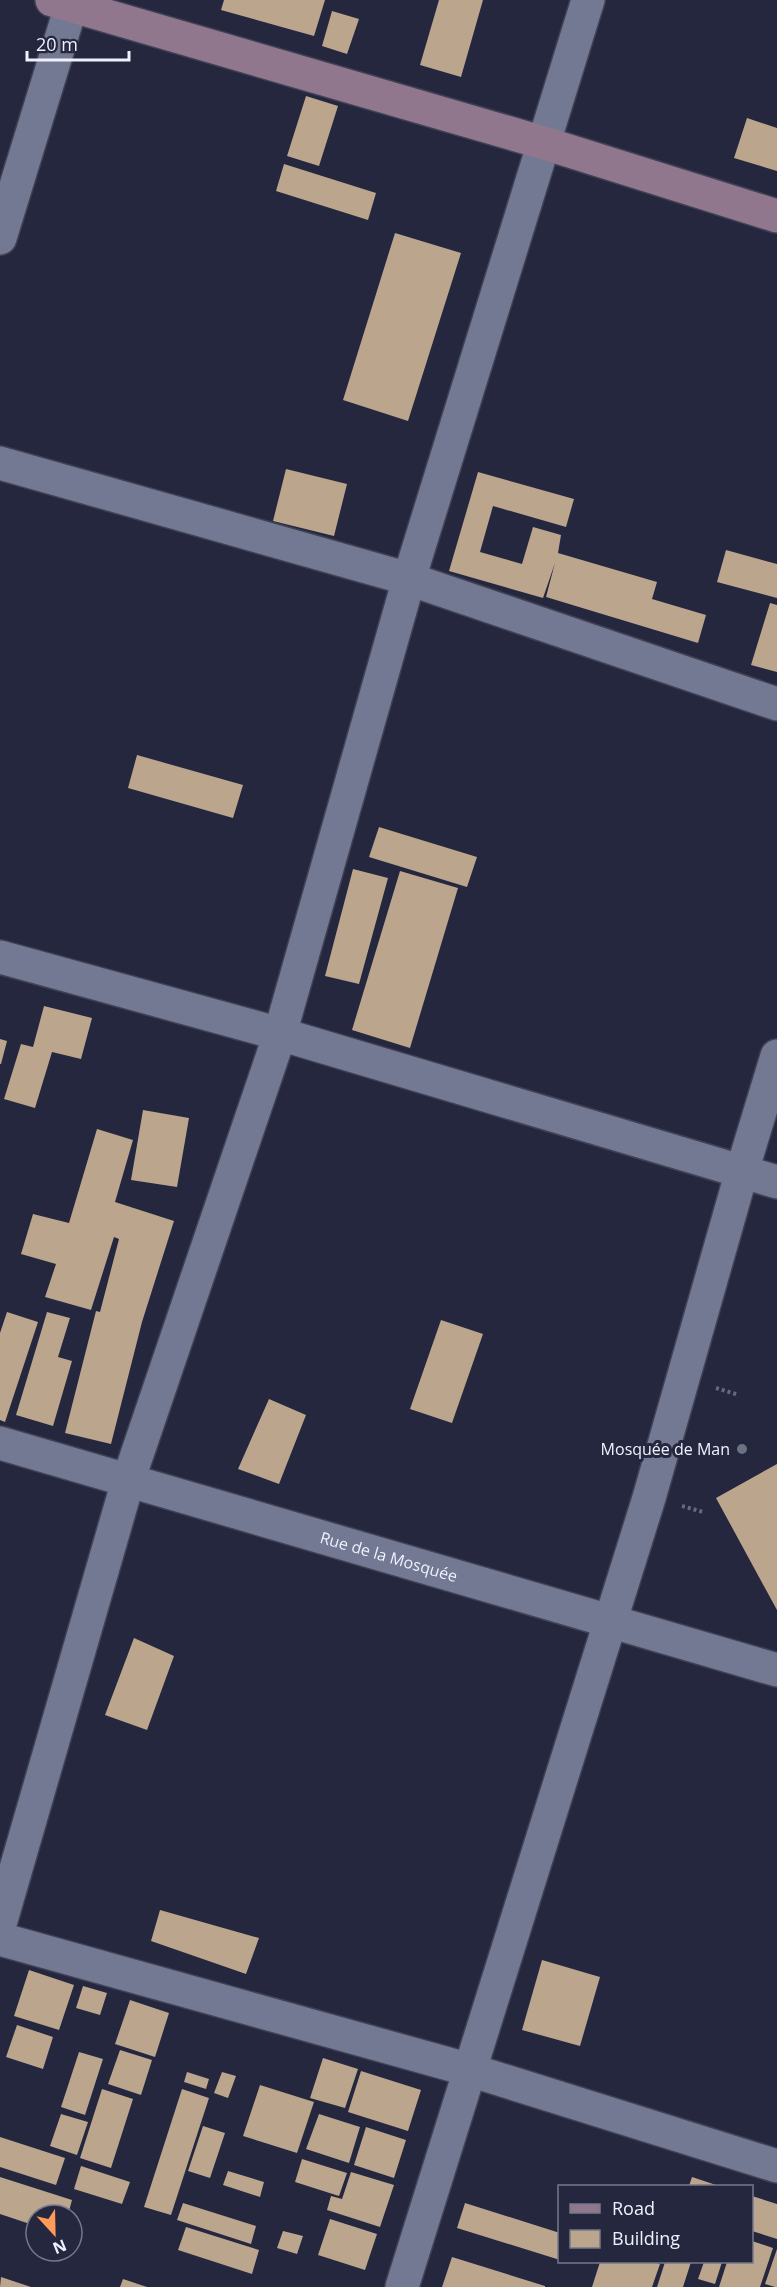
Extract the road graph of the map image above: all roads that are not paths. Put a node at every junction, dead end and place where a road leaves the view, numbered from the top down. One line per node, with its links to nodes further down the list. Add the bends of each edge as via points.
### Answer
1 (588, 0): 3 (street)
2 (66, 2): 3 (main road); 5 (street)
3 (544, 143): 4 (main road); 7 (street)
4 (777, 216)
5 (0, 238)
6 (0, 463): 7 (street)
7 (409, 579): 8 (street); 10 (street)
8 (777, 704)
9 (0, 957): 10 (street)
10 (280, 1034): 12 (street); 15 (street)
11 (777, 1056): 12 (street)
12 (742, 1171): 13 (street); 16 (street, via 649,1498)
13 (777, 1182)
14 (0, 1443): 15 (street, Rue de la Mosquée)
15 (128, 1481): 16 (street, Rue de la Mosquée); 18 (street)
16 (609, 1621): 17 (street, Rue de la Mosquée); 20 (street)
17 (777, 1671)
18 (0, 1924)
19 (0, 1940): 20 (street)
20 (470, 2070): 21 (street); 22 (street)
21 (777, 2166)
22 (402, 2287)

